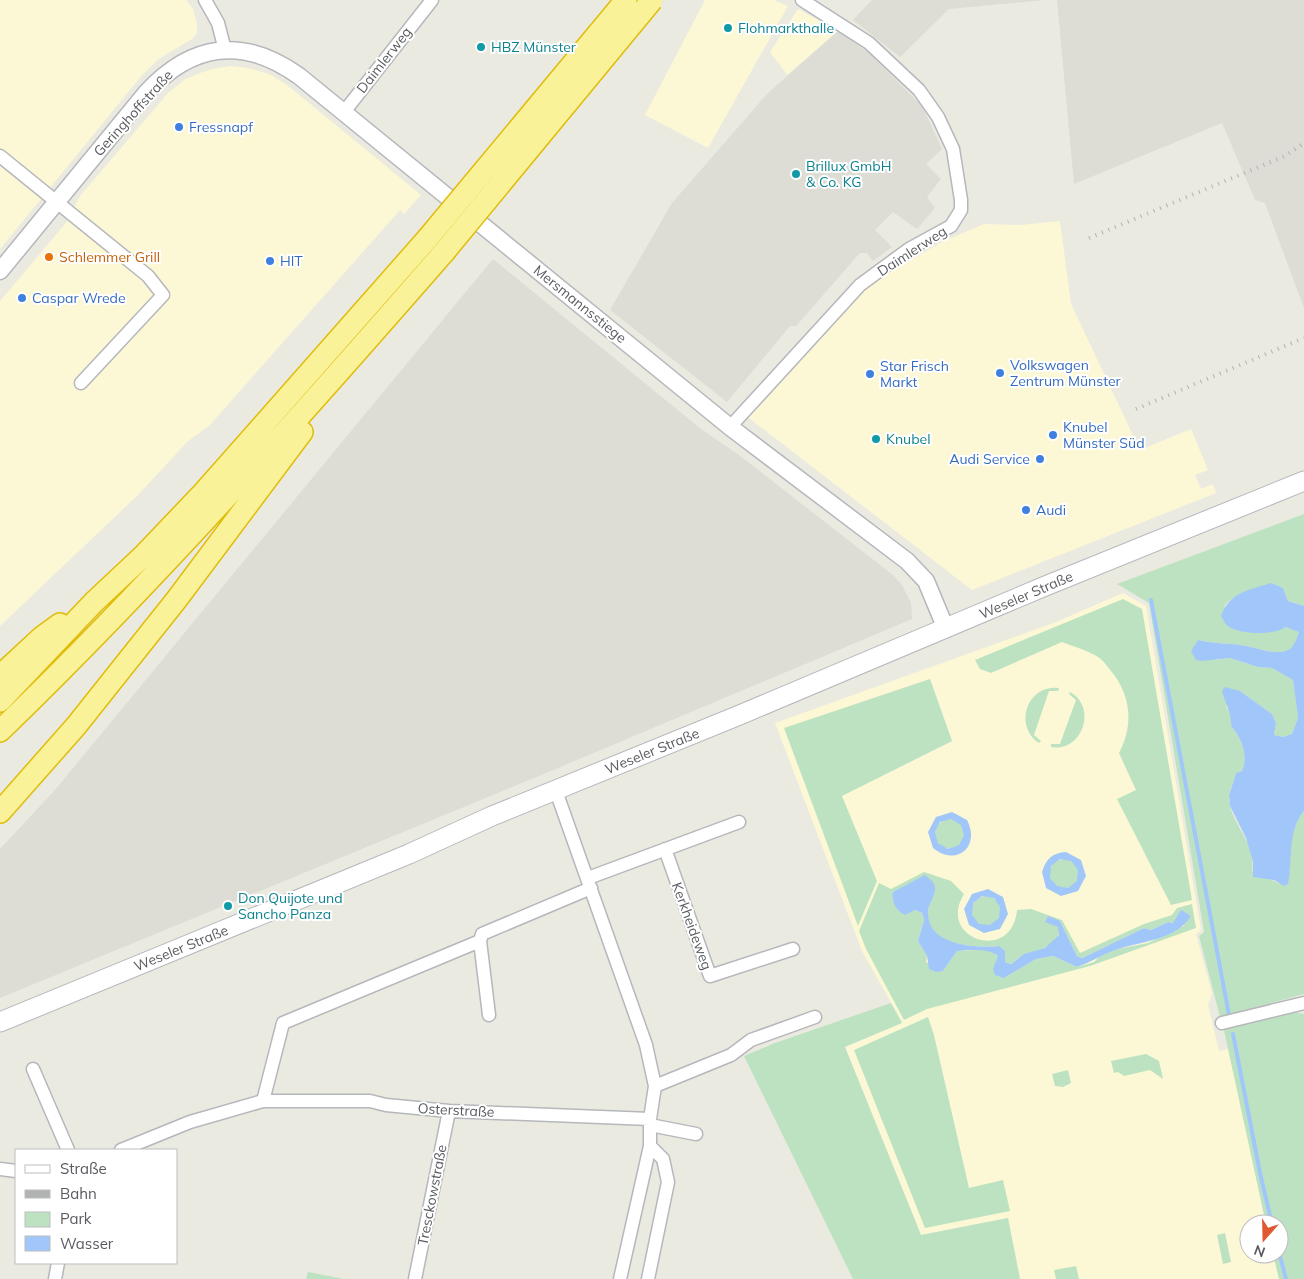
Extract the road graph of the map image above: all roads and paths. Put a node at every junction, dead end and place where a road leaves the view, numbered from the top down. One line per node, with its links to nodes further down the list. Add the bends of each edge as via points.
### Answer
1 (205, 0): 7 (street, via 218,23)
2 (414, 0): 6 (street, Daimlerweg)
3 (626, 0): 11 (highway, bridge)
4 (652, 0): 11 (highway, bridge)
5 (802, 0): 15 (street, Daimlerweg, via 869,43 919,90 938,116 953,149 960,210 951,226 909,249 860,285)
6 (428, 4): 8 (street, Daimlerweg)
7 (225, 50): 8 (street, Mersmannsstiege, via 248,51 279,63); 10 (street, Geringhoffstraße, via 193,57 166,74)
8 (344, 112): 15 (street, Mersmannsstiege)
9 (0, 156): 10 (street)
10 (58, 202): 12 (street, Geringhoffstraße); 14 (street, via 148,276 163,295)
11 (436, 245): 13 (highway); 17 (highway, via 143,556)
12 (0, 271)
13 (362, 346): 21 (highway, via 211,515); 23 (highway, via 303,431 177,599 76,726)
14 (81, 383)
15 (730, 427): 18 (street, Mersmannsstiege, via 916,569 926,581)
16 (1304, 481): 18 (main road, Weseler Straße)
17 (94, 602): 19 (highway, via 42,637); 20 (highway)
18 (946, 629): 22 (main road, Weseler Straße)
19 (0, 676)
20 (0, 701)
21 (0, 731)
22 (556, 791): 26 (street); 32 (main road, Weseler Straße)
23 (0, 812)
24 (739, 822): 25 (street)
25 (665, 849): 26 (street); 28 (street, Kerkheideweg, via 710,976)
26 (590, 883): 27 (street); 35 (street, via 646,1045)
27 (481, 938): 30 (street); 36 (street, via 282,1024)
28 (793, 949)
29 (1304, 1003): 33 (street)
30 (489, 1015)
31 (816, 1017): 35 (street, via 751,1040 731,1055)
32 (0, 1022)
33 (1222, 1024)
34 (33, 1069): 41 (street)
35 (655, 1086): 38 (street)
36 (263, 1101): 37 (street, Osterstraße, via 370,1101); 42 (street, Osterstraße, via 190,1122)
37 (448, 1110): 38 (street, Osterstraße); 47 (street, Tresckowstraße)
38 (650, 1122): 39 (street); 40 (street)
39 (696, 1134)
40 (650, 1146): 48 (street); 49 (street, via 663,1160 668,1182)
41 (68, 1149)
42 (122, 1149)
43 (0, 1169): 44 (street)
44 (15, 1171)
45 (58, 1264): 46 (street)
46 (55, 1279)
47 (415, 1279)
48 (620, 1279)
49 (648, 1279)

